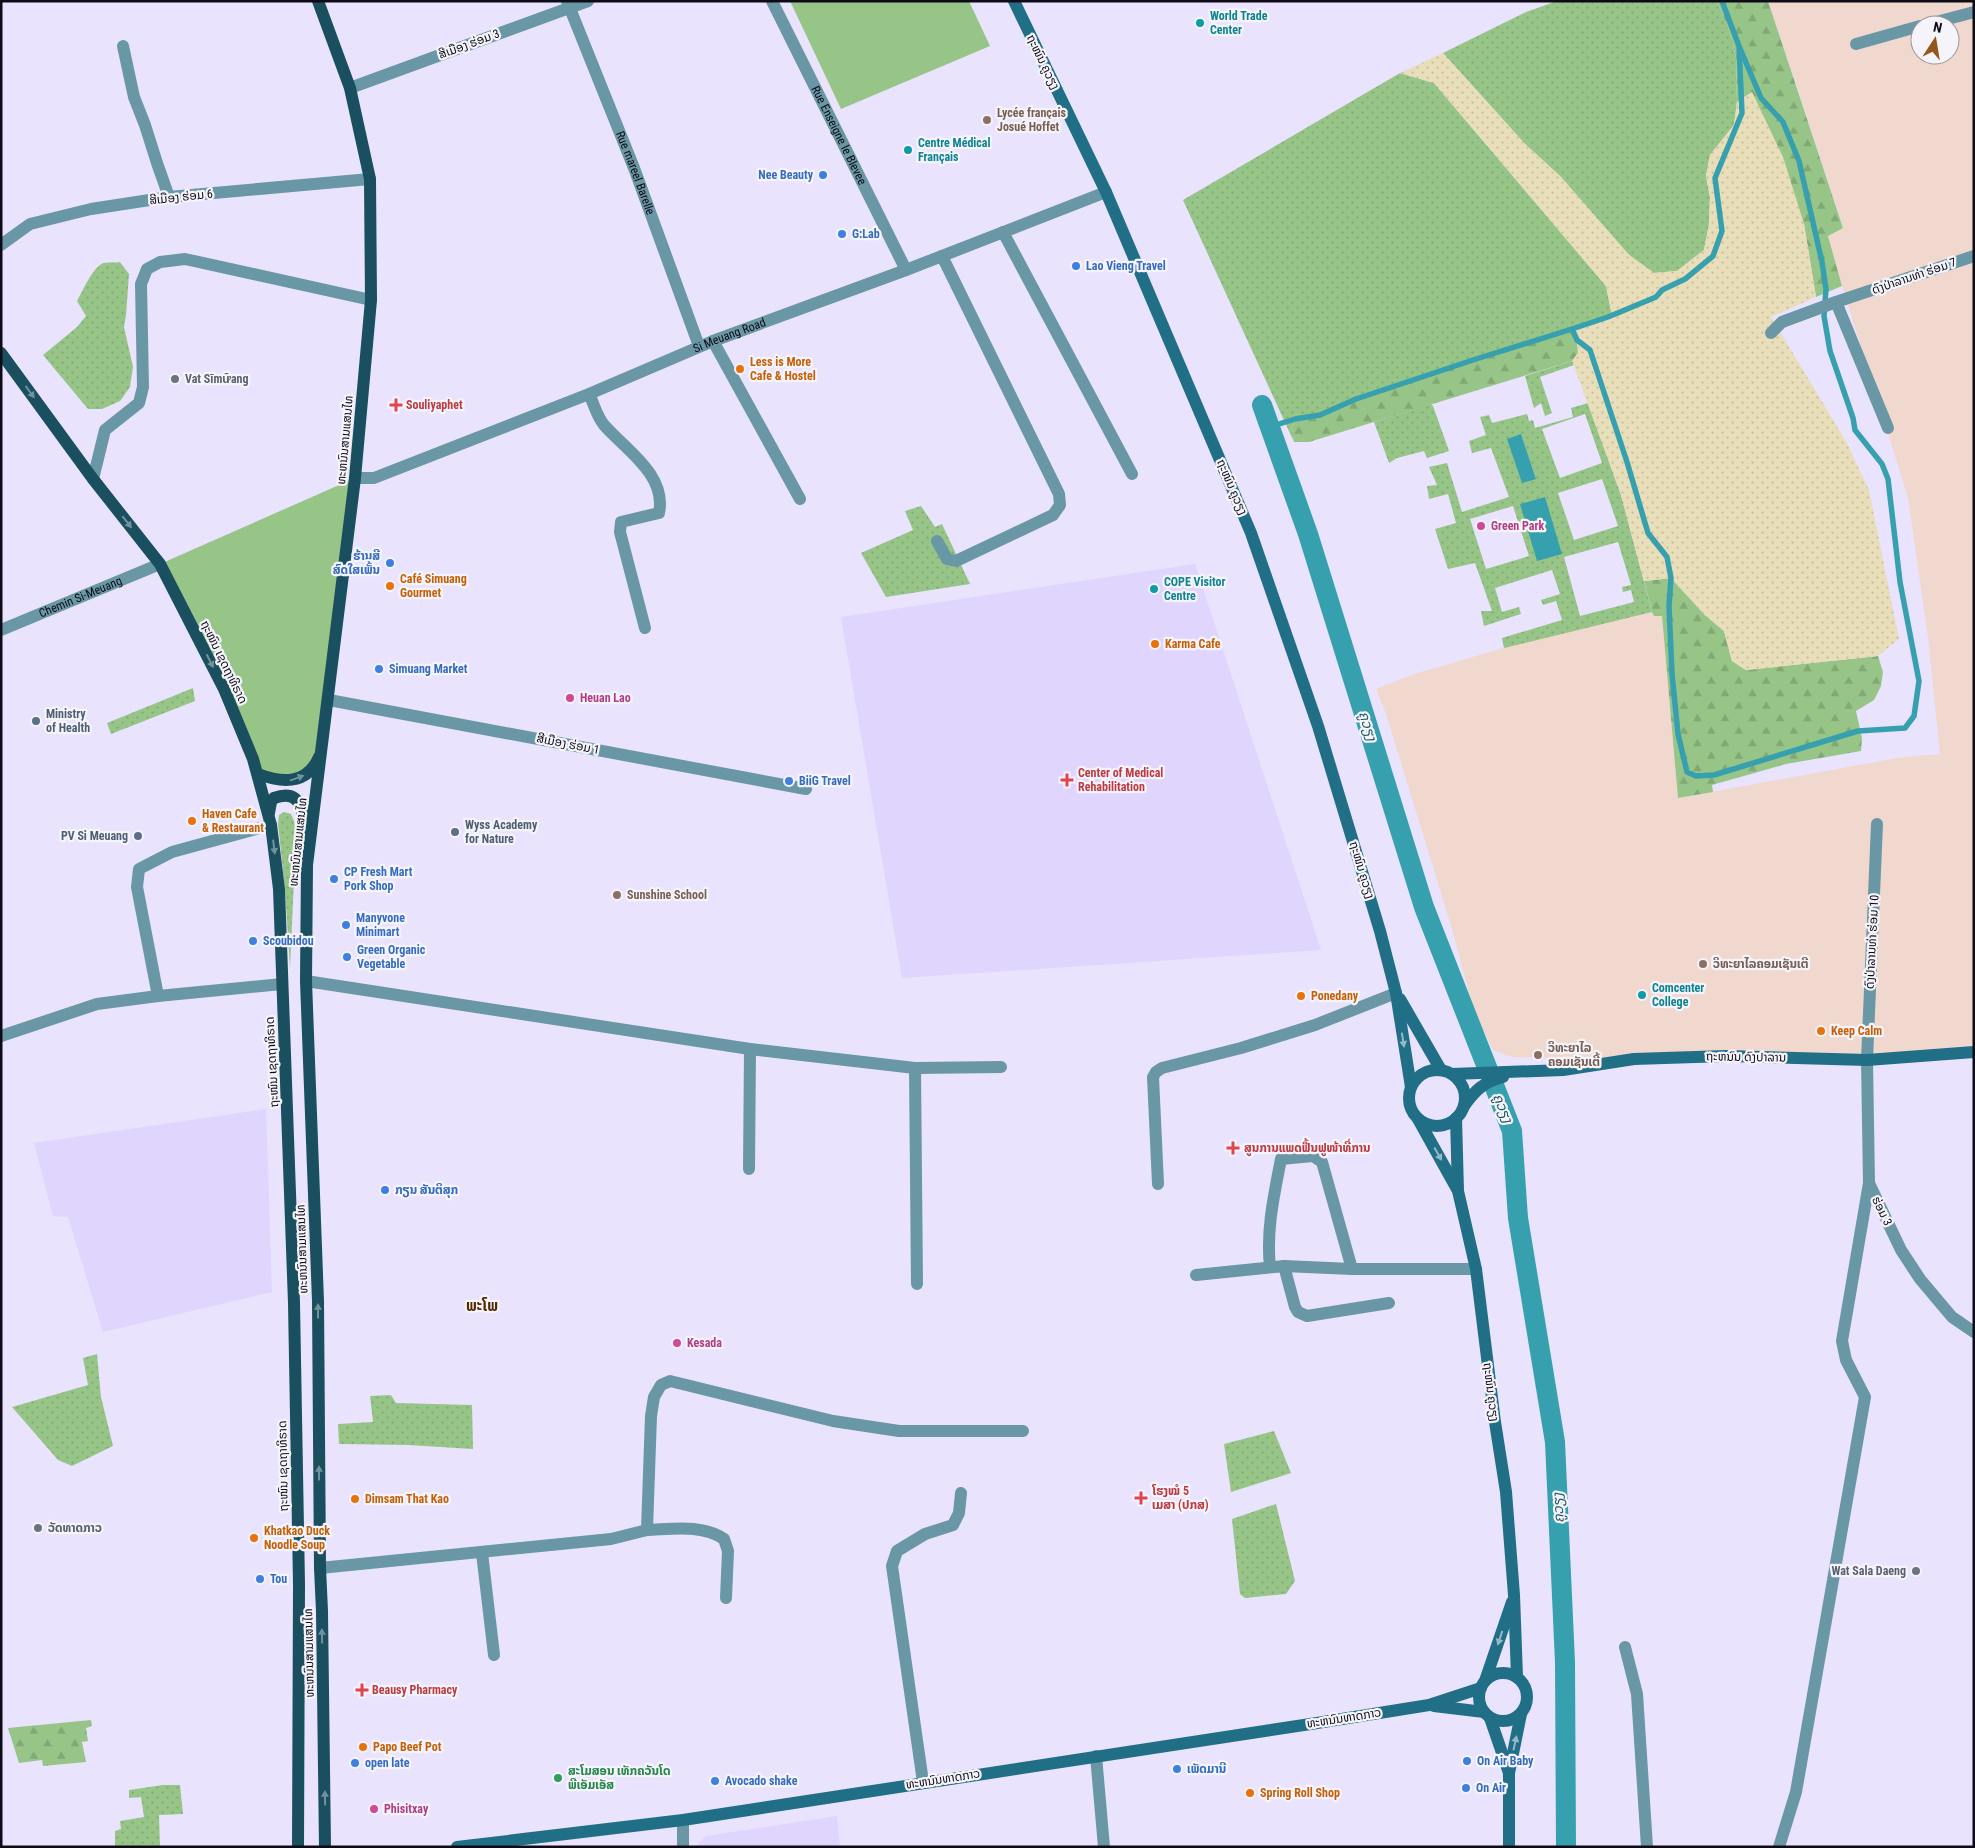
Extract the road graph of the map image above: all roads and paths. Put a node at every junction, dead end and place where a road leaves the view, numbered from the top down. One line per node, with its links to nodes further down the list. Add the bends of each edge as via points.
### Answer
1 (318, 1): 11 (main road, ທະຫນົນສາມແສນໄທ)
2 (588, 1): 5 (street, ສີເມືອງ ຮ່ອມ 3)
3 (772, 1): 19 (street, Rue Enseigne le Blevee)
4 (1014, 1): 13 (street, ຖະໜົນ ຄູວຽງ)
5 (568, 5): 11 (street, ສີເມືອງ ຮ່ອມ 3); 24 (street, Rue mareel Barelle, via 634,168)
6 (1974, 12): 7 (street)
7 (1960, 16)
8 (1910, 29): 9 (street)
9 (1856, 44)
10 (123, 46): 14 (street, via 134,97)
11 (350, 88): 12 (main road, ທະຫນົນສາມແສນໄທ)
12 (370, 179): 14 (street, ສີເມືອງ ຮ່ອມ 6); 20 (main road, ທະຫນົນສາມແສນໄທ)
13 (1106, 192): 15 (street, Si Meuang Road); 45 (street, ຖະໜົນ ຄູວຽງ, via 1252,533 1318,726)
14 (169, 198): 16 (street, ສີເມືອງ ຮ່ອມ 6, via 91,209 30,224)
15 (1003, 232): 17 (street, Si Meuang Road); 28 (street)
16 (1, 245)
17 (942, 256): 19 (street, Si Meuang Road); 32 (street, via 1059,494 1060,506 1052,514 956,561 948,558)
18 (1974, 256): 21 (street, ດົງປ່າລານທ່າ ຮ່ອມ 7)
19 (906, 270): 23 (street, Si Meuang Road)
20 (371, 300): 29 (main road, ທະຫນົນສາມແສນໄທ); 30 (street, via 186,259 160,262 146,269 141,284 143,387 139,403 105,430)
21 (1836, 302): 22 (street, ດົງປ່າລານທ່າ ຮ່ອມ 7, via 1782,322); 27 (street)
22 (1771, 333)
23 (713, 341): 24 (street, Si Meuang Road); 31 (street)
24 (699, 346): 26 (street, Si Meuang Road)
25 (1, 353): 30 (main road, ຖະໜົນ ເຊດຖາທິຣາດ, one-way to 30)
26 (589, 394): 29 (street, Si Meuang Road, via 374,478); 34 (street, via 603,424 642,463 655,482 662,502 659,513 621,522 620,532)
27 (1888, 428)
28 (1132, 474)
29 (355, 478): 36 (main road, ທະຫນົນສາມແສນໄທ)
30 (93, 479): 33 (main road, ຖະໜົນ ເຊດຖາທິຣາດ, one-way to 33)
31 (800, 499)
32 (937, 541)
33 (160, 564): 35 (street, Chemin Si-Meuang); 38 (main road, ຖະໜົນ ເຊດຖາທິຣາດ, one-way to 38, via 224,689)
34 (645, 628)
35 (1, 630)
36 (329, 700): 37 (main road, ທະຫນົນສາມແສນໄທ); 39 (street, ສີເມືອງ ຮ່ອມ 1)
37 (322, 749): 38 (main road, one-way to 37, via 278,781 302,777 318,760); 42 (main road, ທະຫນົນສາມແສນໄທ)
38 (258, 774): 41 (main road, ຖະໜົນ ເຊດຖາທິຣາດ)
39 (806, 789)
40 (1877, 824): 50 (street, ດົງປ່າລານທ່າ ຮ່ອມ 10)
41 (271, 825): 42 (main road, via 270,806 274,798 286,795 298,801 303,813); 44 (main road, ຖະໜົນ ເຊດຖາທິຣາດ, one-way to 44, via 279,889); 46 (street, via 172,852 139,869 136,887)
42 (307, 865): 43 (main road, ທະຫນົນສາມແສນໄທ)
43 (306, 981): 48 (street); 75 (main road, ທະຫນົນສາມແສນໄທ, one-way to 43, via 318,1300)
44 (282, 984): 46 (street); 89 (main road, ຖະໜົນ ເຊດຖາທິຣາດ, via 295,1322 299,1584)
45 (1396, 993): 53 (street, ຖະໜົນ ຄູວຽງ); 55 (street, ຖະໜົນ ຄູວຽງ, one-way to 55); 61 (street, via 1315,1026 1156,1072 1153,1077)
46 (158, 996): 47 (street, via 97,1004)
47 (1, 1036)
48 (750, 1049): 52 (street); 59 (street)
49 (1973, 1055): 50 (street, ຖະຫນົນ ດົງປາລານ)
50 (1867, 1060): 54 (street, ຖະຫນົນ ດົງປາລານ, via 1726,1056 1634,1059 1563,1070); 60 (street, ຮ່ອມ 3)
51 (1001, 1066): 52 (street)
52 (915, 1068): 68 (street)
53 (1447, 1072): 54 (street); 55 (street, via 1428,1071 1421,1074); 56 (street, via 1459,1080 1463,1088)
54 (1520, 1072): 56 (street, via 1491,1080 1473,1092)
55 (1411, 1087): 57 (street, via 1409,1103)
56 (1464, 1106): 58 (street)
57 (1417, 1118): 58 (street, via 1434,1126); 62 (street, ຖະໜົນ ຄູວຽງ, one-way to 62)
58 (1456, 1118): 62 (street, ຖະໜົນ ຄູວຽງ)
59 (749, 1169)
60 (1869, 1183): 70 (street, ຮ່ອມ 3, via 1901,1250 1920,1279 1952,1316); 96 (street, via 1842,1341 1846,1360 1865,1397 1796,1792)
61 (1158, 1184)
62 (1458, 1191): 66 (street, ຖະໜົນ ຄູວຽງ)
63 (1284, 1266): 64 (street); 65 (street); 69 (street, via 1298,1312 1307,1316)
64 (1270, 1267): 65 (street, via 1271,1213 1281,1159 1313,1156 1322,1162); 67 (street)
65 (1352, 1269): 66 (street)
66 (1476, 1269): 76 (street, ຖະໜົນ ຄູວຽງ, via 1494,1422 1506,1492)
67 (1196, 1275)
68 (917, 1284)
69 (1389, 1303)
70 (1974, 1332)
71 (1023, 1431): 73 (street, via 899,1431 833,1421 670,1381 661,1385 654,1397 651,1416)
72 (961, 1493): 87 (street, via 959,1512 953,1525 925,1534 897,1551 892,1566)
73 (647, 1530): 74 (street, via 611,1539); 77 (street, via 700,1529 713,1531 724,1539 728,1551)
74 (482, 1553): 75 (street); 79 (street)
75 (320, 1568): 90 (main road, ທະຫນົນສາມແສນໄທ, one-way to 75)
76 (1514, 1595): 80 (street, ຖະໜົນ ຄູວຽງ); 81 (street, ຖະໜົນ ຄູວຽງ, one-way to 81)
77 (726, 1598)
78 (1625, 1647): 95 (street, via 1637,1694)
79 (494, 1655)
80 (1517, 1677): 81 (street, via 1501,1673); 83 (street, via 1527,1690 1527,1703)
81 (1483, 1685): 82 (street); 84 (street, via 1479,1701)
82 (1429, 1705): 84 (street); 85 (street, ທະຫນົນທາດກາວ)
83 (1521, 1714): 84 (street, via 1511,1721 1498,1721); 86 (street, one-way to 83)
84 (1487, 1715): 86 (street)
85 (1096, 1756): 87 (street, ທະຫນົນທາດກາວ); 93 (street)
86 (1509, 1773): 94 (street)
87 (923, 1782): 88 (street, ທະຫນົນທາດກາວ)
88 (683, 1820): 91 (street, ທະຫນົນທາດກາວ); 92 (street)
89 (298, 1847)
90 (325, 1847)
91 (457, 1847)
92 (683, 1847)
93 (1104, 1847)
94 (1509, 1847)
95 (1647, 1847)
96 (1779, 1847)

